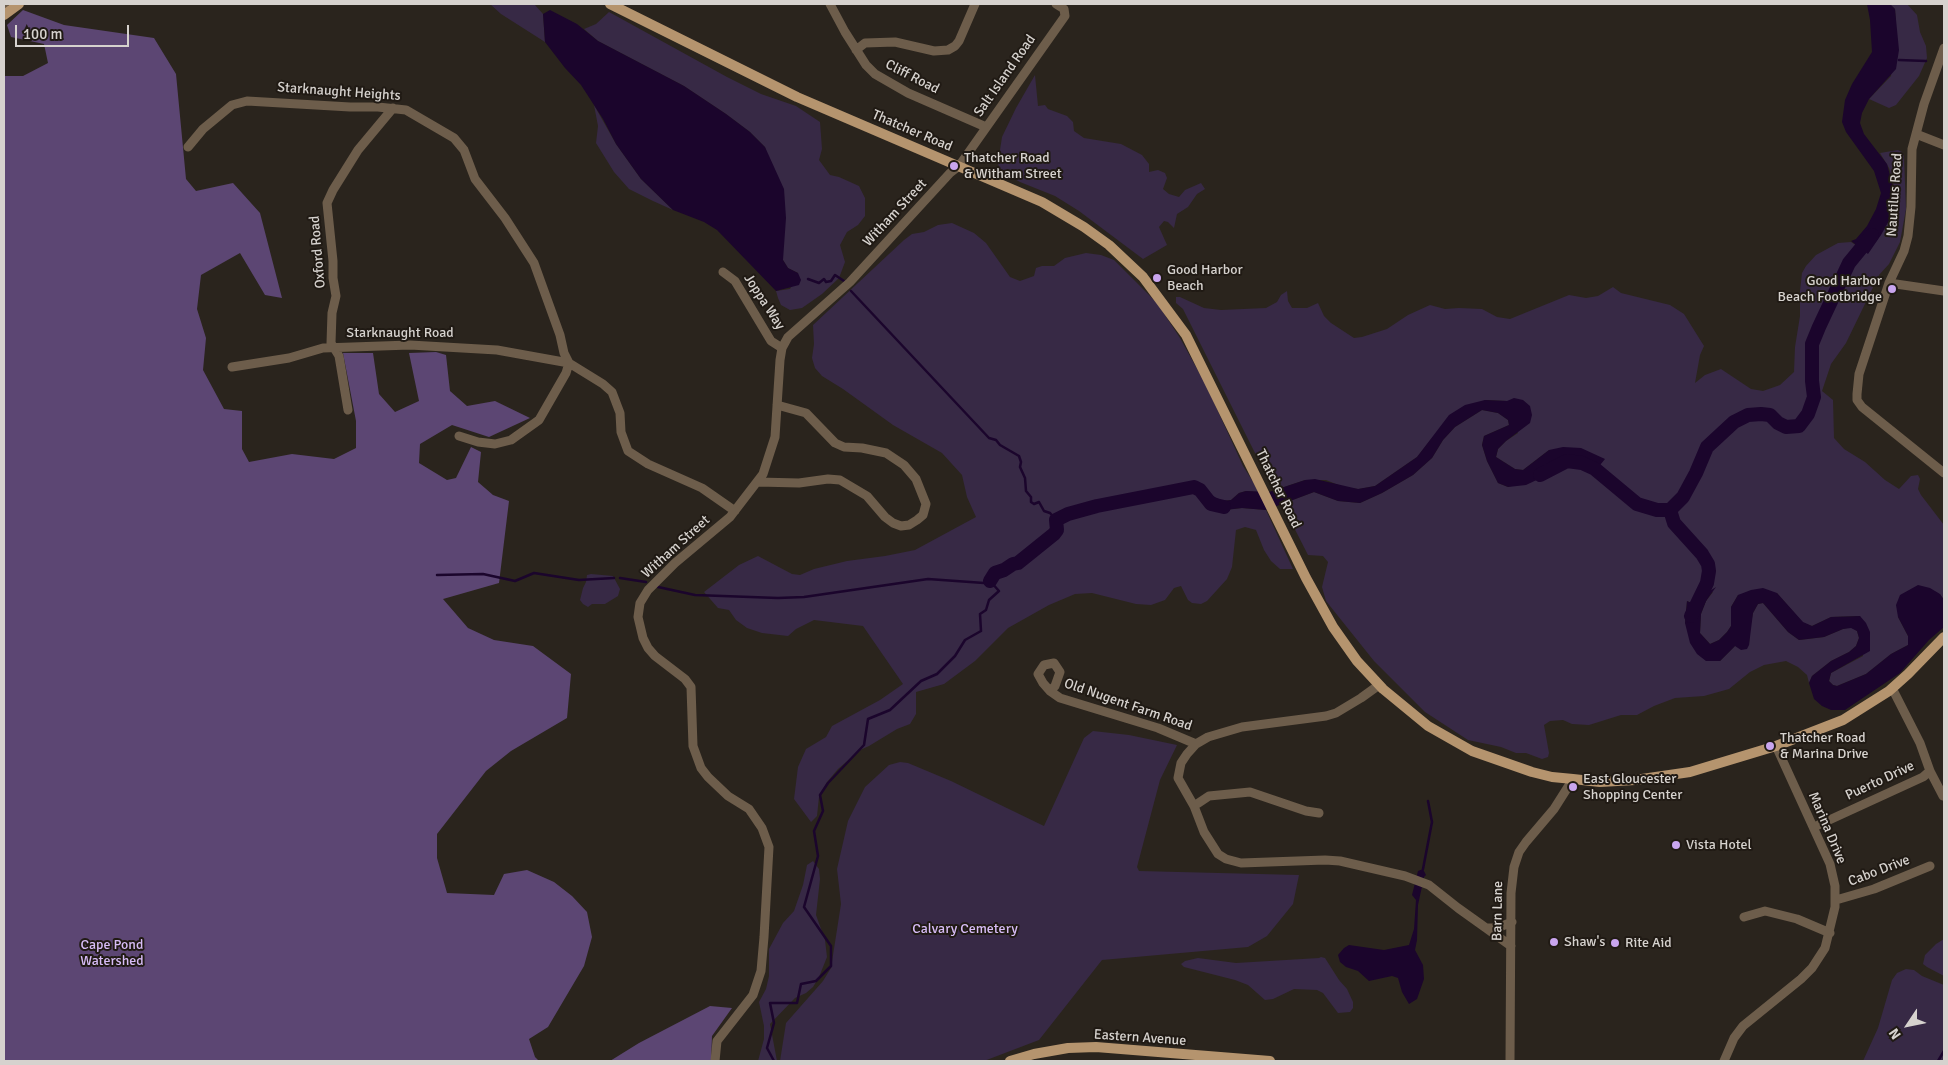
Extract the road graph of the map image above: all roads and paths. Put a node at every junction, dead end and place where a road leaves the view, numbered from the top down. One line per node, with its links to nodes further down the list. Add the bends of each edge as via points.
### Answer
1 (18, 4): 6 (main road)
2 (610, 4): 14 (main road, Thatcher Road, via 797,97)
3 (830, 4): 8 (street, Cliff Road)
4 (975, 4): 8 (street, via 959,41 948,50 934,51 895,42 865,43)
5 (1056, 4): 10 (street, Salt Island Road, via 1064,9 1065,16)
6 (4, 15)
7 (1944, 48): 11 (street, Nautilus Road)
8 (856, 50): 10 (street, Cliff Road, via 875,74 889,83)
9 (393, 108): 13 (street, Starknaught Heights, via 247,100 232,105 203,129); 18 (street, Oxford Road, via 358,150 327,203 336,296 331,343); 20 (street, Starknaught Heights, via 406,110 461,144 475,179 534,263)
10 (986, 127): 14 (street, Salt Island Road)
11 (1916, 134): 12 (street); 16 (street, Nautilus Road, via 1912,149 1908,236)
12 (1944, 145)
13 (188, 147)
14 (959, 166): 19 (street, Witham Street, via 850,282 788,337); 29 (main road, Thatcher Road, via 1059,211 1109,245 1143,277 1186,335 1317,601 1357,660)
15 (723, 272): 19 (street, Joppa Way, via 735,281 772,341)
16 (1889, 283): 17 (street); 25 (street, Nautilus Road, via 1859,374 1857,400 1862,408)
17 (1944, 291)
18 (335, 347): 20 (street, Starknaught Road, via 470,348); 21 (street, Starknaught Road); 23 (street, Oxford Road)
19 (782, 348): 22 (street, Witham Street)
20 (569, 363): 24 (street, via 539,420 511,440 495,444); 27 (street, via 612,392 620,413 624,444 633,456 702,488)
21 (232, 367)
22 (778, 405): 26 (street, Witham Street, via 770,458); 26 (street, via 806,413 844,447 886,453 904,465 916,479 926,504 923,515 909,525 901,526 885,517 867,496 840,480 828,478 799,484)
23 (348, 410)
24 (460, 436)
25 (1944, 473)
26 (758, 482): 27 (street, Witham Street)
27 (735, 511): 47 (street, Witham Street, via 648,590 640,603 638,617 648,648 691,687 693,746 702,768 718,787 757,818 769,847 761,971 753,995 717,1041)
28 (1944, 637): 30 (main road, Thatcher Road)
29 (1379, 685): 32 (street, Old Nugent Farm Road, via 1336,713 1242,727); 35 (main road, Thatcher Road, via 1428,726 1472,751 1532,772)
30 (1892, 688): 33 (main road, Thatcher Road, via 1843,720); 34 (street, via 1920,743)
31 (1050, 691): 32 (street, Old Nugent Farm Road, via 1066,701 1158,728)
32 (1196, 744): 37 (street, Old Nugent Farm Road, via 1181,763 1178,778)
33 (1776, 746): 35 (main road, Thatcher Road, via 1674,776 1600,782); 39 (street, Marina Drive)
34 (1930, 771): 36 (street); 39 (street, Puerto Drive)
35 (1573, 779): 43 (street, Barn Lane, via 1554,809 1519,852 1512,884)
36 (1943, 796)
37 (1194, 806): 38 (street, via 1209,796 1250,792); 44 (street, Old Nugent Farm Road, via 1204,832 1218,854 1233,861 1258,864 1325,860 1386,871 1425,883)
38 (1319, 813)
39 (1814, 827): 41 (street, Marina Drive, via 1830,864)
40 (1930, 866): 41 (street, Cabo Drive, via 1874,889)
41 (1836, 900): 45 (street, Marina Drive)
42 (1744, 917): 45 (street, via 1765,911 1776,913)
43 (1512, 922): 44 (street); 46 (street, Barn Lane)
44 (1486, 928): 46 (street, Old Nugent Farm Road)
45 (1830, 933): 51 (street, Marina Drive, via 1825,948 1802,979 1742,1026)
46 (1511, 946): 50 (street, Barn Lane)
47 (715, 1061)
48 (1010, 1061): 49 (main road, Eastern Avenue, via 1068,1048 1096,1047)
49 (1270, 1061)
50 (1510, 1061)
51 (1724, 1061)

